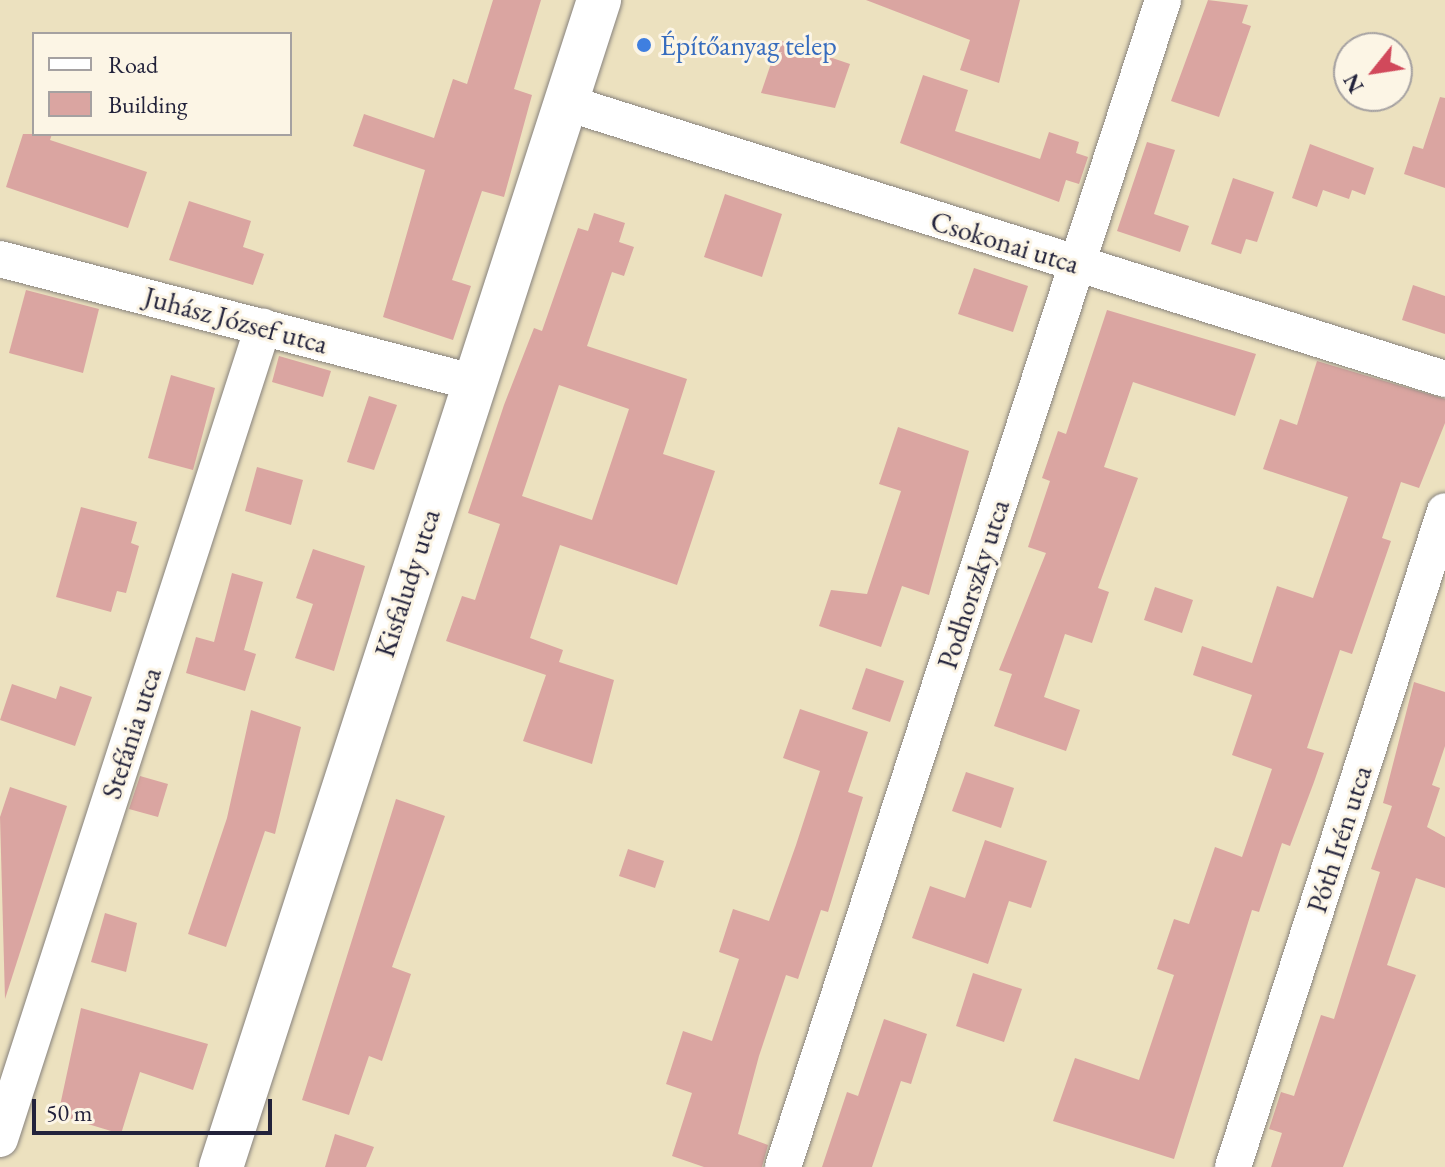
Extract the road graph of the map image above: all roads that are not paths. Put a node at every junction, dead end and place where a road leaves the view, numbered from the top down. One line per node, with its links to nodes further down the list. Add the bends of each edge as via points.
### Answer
1 (599, 0): 3 (street, Kisfaludy utca)
2 (1163, 0): 5 (street, Podhorszky utca)
3 (567, 103): 5 (street, Csokonai utca); 8 (street, Kisfaludy utca)
4 (0, 259): 6 (street, Juhász József utca)
5 (1077, 265): 7 (street, Csokonai utca); 12 (street, Podhorszky utca)
6 (263, 327): 8 (street, Juhász József utca); 10 (street, Stefánia utca)
7 (1445, 379)
8 (472, 382): 11 (street, Kisfaludy utca)
9 (1445, 511): 13 (street, Póth Irén utca)
10 (0, 1139)
11 (221, 1167)
12 (783, 1167)
13 (1233, 1167)

